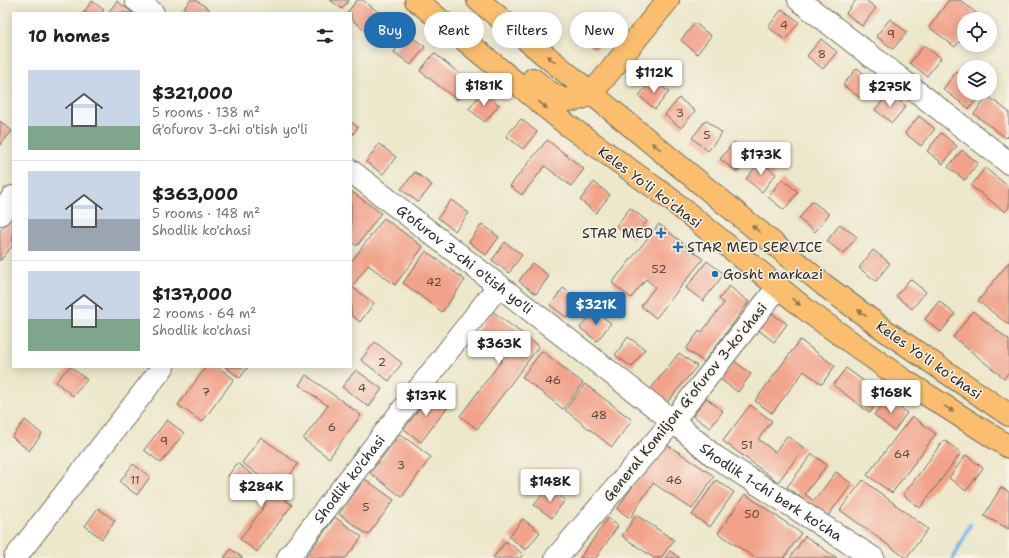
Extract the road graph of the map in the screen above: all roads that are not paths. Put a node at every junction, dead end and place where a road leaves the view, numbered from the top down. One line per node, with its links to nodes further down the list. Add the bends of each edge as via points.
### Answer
1 (136, 0): 7 (street)
2 (416, 0): 15 (main road, Keles Yoʻli koʻchasi, one-way to 15, via 566,124 669,198)
3 (438, 0): 8 (main road, via 554,96 576,100)
4 (668, 0): 8 (main road)
5 (799, 0): 9 (street)
6 (484, 2): 8 (main road, Keles Yoʻli koʻchasi, one-way to 6)
7 (152, 12)
8 (592, 93): 13 (main road, Keles Yoʻli koʻchasi, one-way to 8)
9 (1009, 163)
10 (352, 172): 14 (street, G'ofurov 3-chi o'tish yo'li)
11 (12, 199): 12 (street)
12 (0, 214)
13 (797, 263): 15 (main road, General Komiljon Gʻofurov 3-koʻchasi); 17 (main road, Keles Yoʻli koʻchasi, one-way to 13, via 886,331)
14 (499, 285): 18 (street, G'ofurov 3-chi o'tish yo'li); 21 (street, Shodlik ko'chasi)
15 (778, 288): 18 (street, General Komiljon Gʻofurov 3-koʻchasi); 19 (main road, Keles Yoʻli koʻchasi, one-way to 19, via 871,357)
16 (162, 368): 20 (street)
17 (1009, 415)
18 (674, 421): 22 (street, General Komiljon Gʻofurov 3-koʻchasi); 23 (street, Shodlik 1-chi berk ko'cha, via 714,456)
19 (1009, 447)
20 (15, 558)
21 (288, 558)
22 (556, 558)
23 (874, 558)

